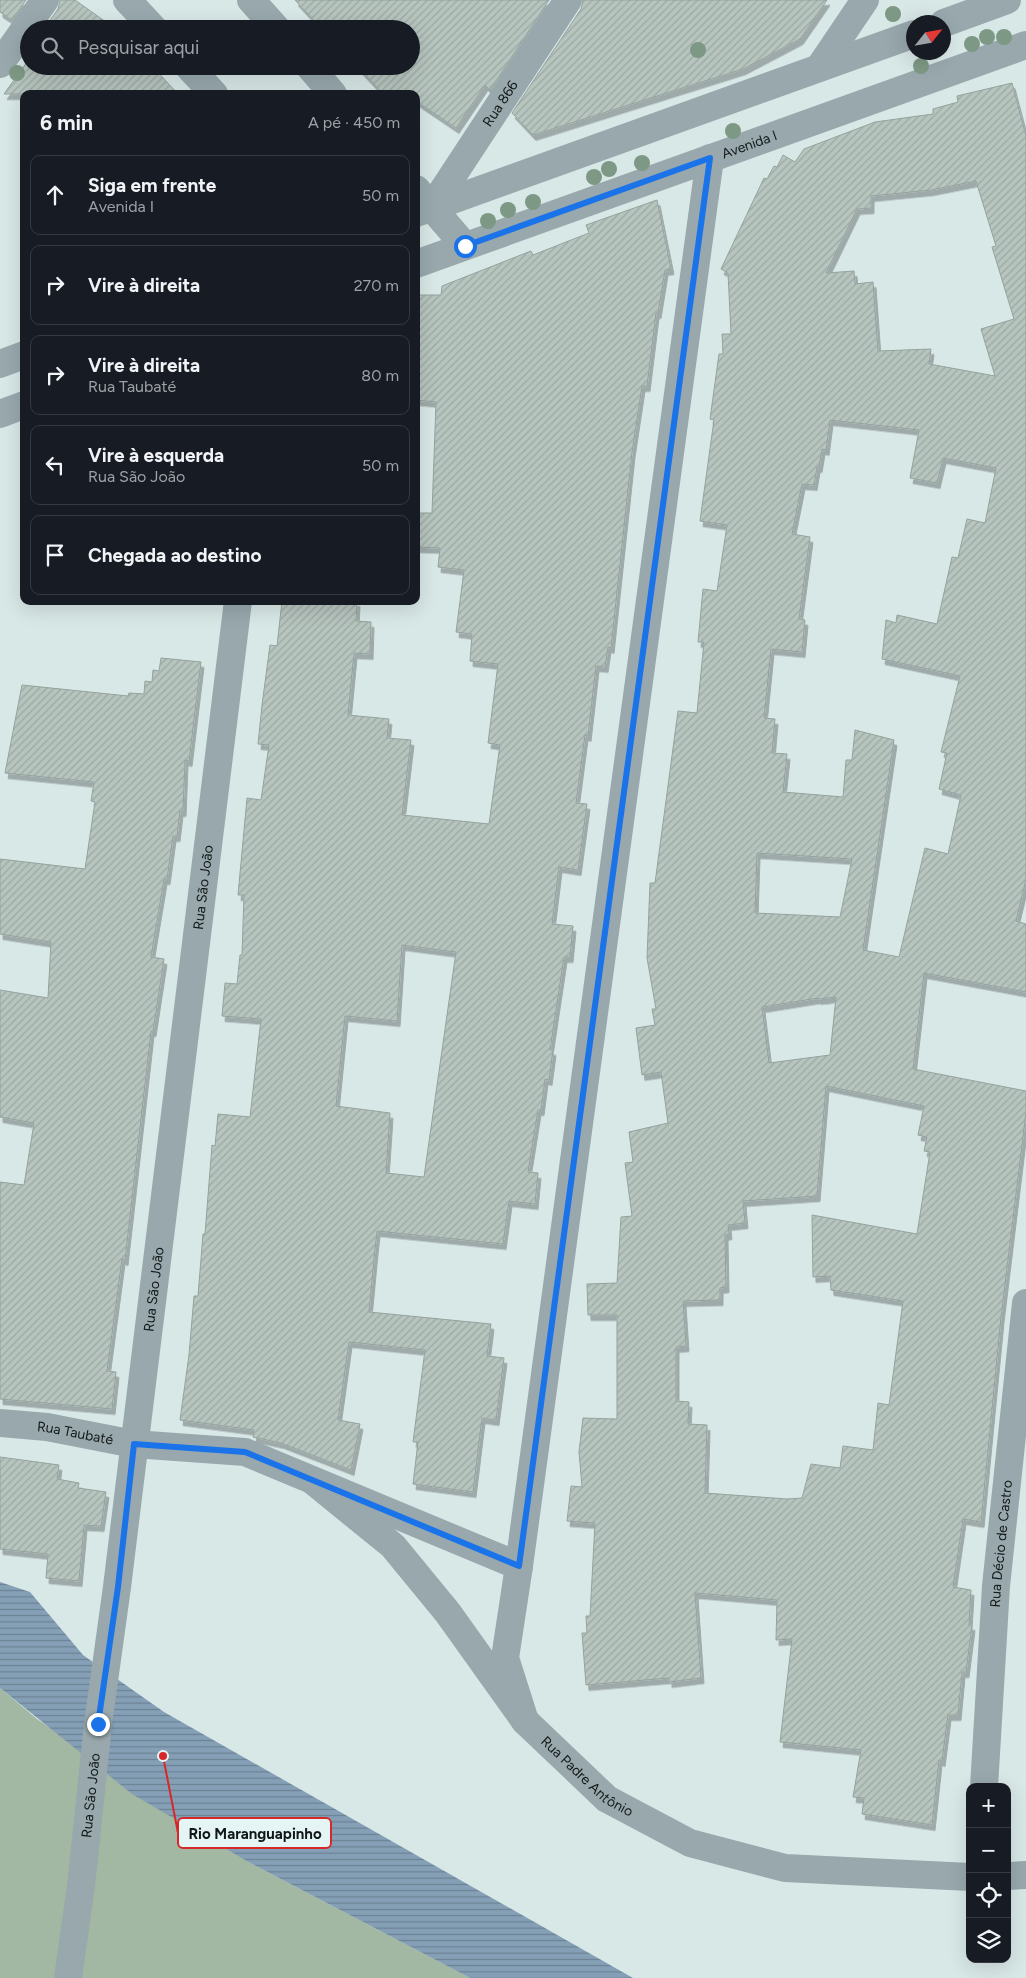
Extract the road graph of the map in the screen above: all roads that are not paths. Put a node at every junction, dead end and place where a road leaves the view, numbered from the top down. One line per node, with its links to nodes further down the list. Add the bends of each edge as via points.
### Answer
1 (45, 0): 6 (street)
2 (127, 0): 7 (street)
3 (568, 0): 19 (street, Rua 866)
4 (865, 0): 13 (street)
5 (1007, 0): 8 (street)
6 (31, 20)
7 (146, 20)
8 (951, 20)
9 (20, 36): 12 (street)
10 (906, 37): 13 (street)
11 (1026, 45): 18 (street, Avenida I)
12 (0, 64)
13 (819, 68): 19 (street)
14 (196, 75): 16 (street)
15 (317, 75): 17 (street)
16 (210, 90)
17 (330, 90)
18 (710, 158): 20 (street, Avenida I); 31 (street)
19 (422, 203): 20 (street)
20 (465, 246): 21 (street, Avenida I)
21 (420, 263)
22 (20, 356): 23 (street)
23 (0, 364)
24 (20, 407): 25 (street)
25 (0, 414)
26 (238, 605): 29 (street, Rua São João)
27 (1026, 1303): 33 (street, Rua Décio de Castro, via 996,1586)
28 (0, 1423): 29 (street, Rua Taubaté, via 47,1427)
29 (134, 1444): 30 (street, Rua Taubaté, via 245,1452); 37 (street, Rua São João)
30 (313, 1481): 31 (street, Rua Taubaté); 32 (street, Rua Padre Antônio, via 393,1546 448,1613)
31 (519, 1566): 32 (street, via 505,1658)
32 (525, 1721): 36 (street, Rua Padre Antônio, via 606,1799 690,1843 785,1868)
33 (984, 1783)
34 (1026, 1875): 35 (street)
35 (1011, 1876)
36 (966, 1877)
37 (68, 1978)

